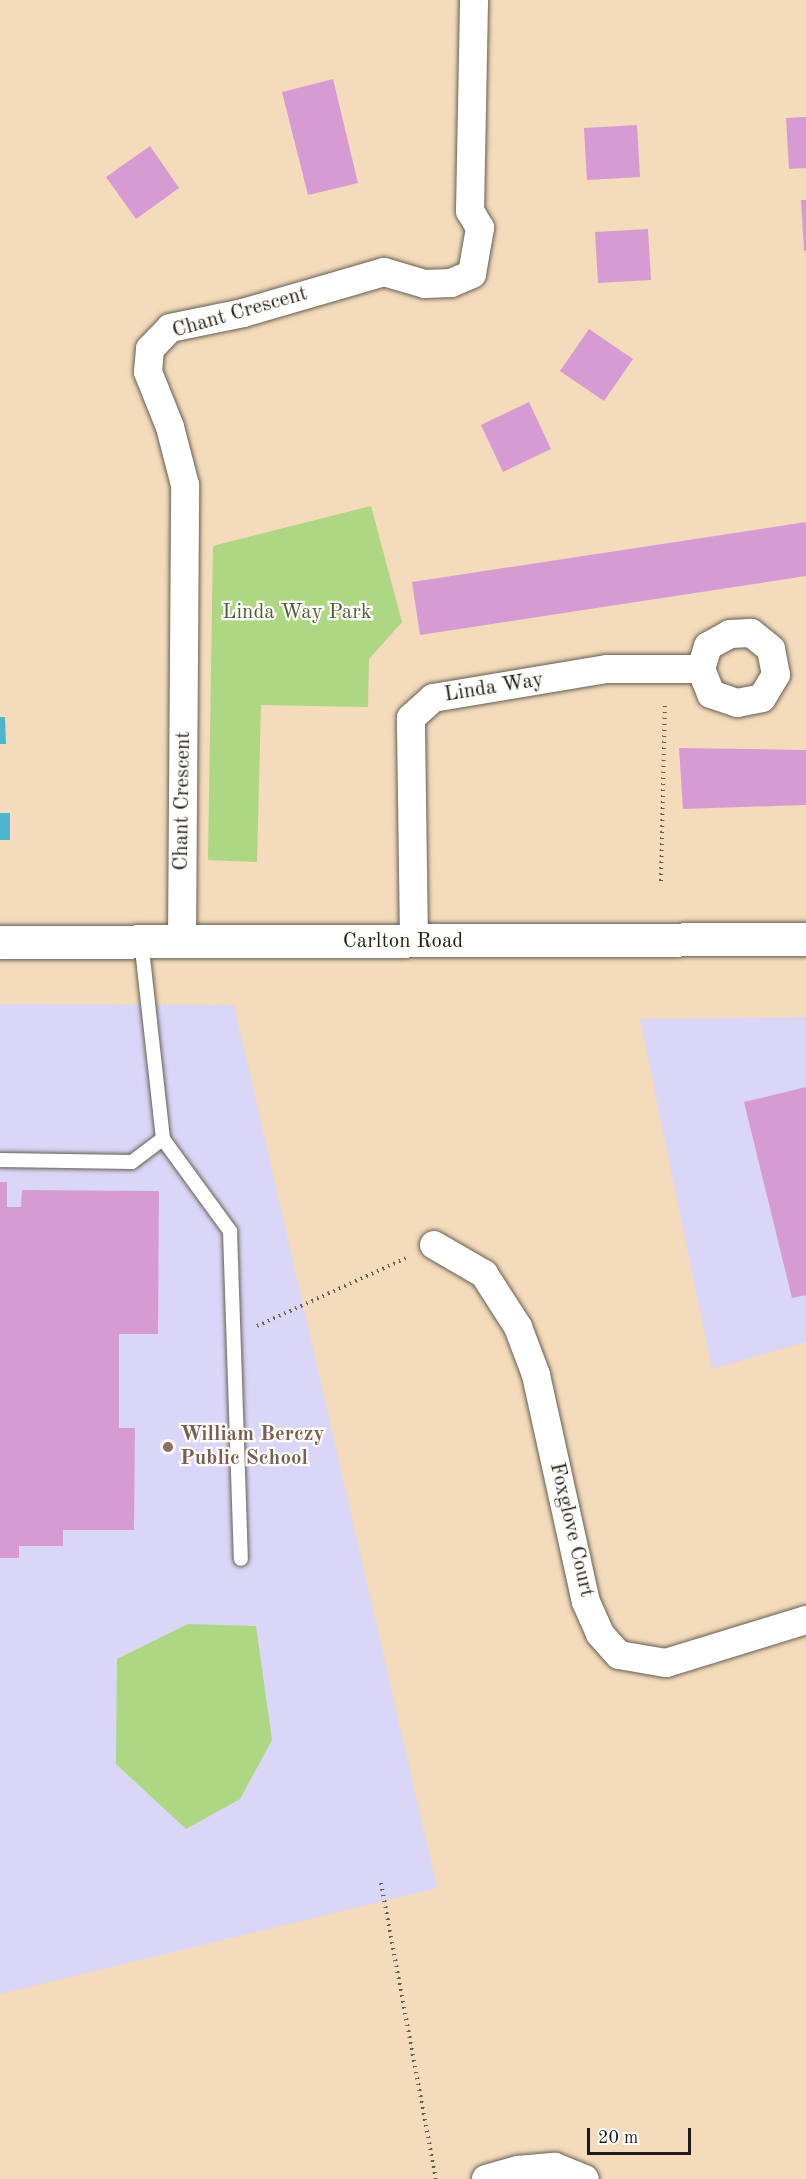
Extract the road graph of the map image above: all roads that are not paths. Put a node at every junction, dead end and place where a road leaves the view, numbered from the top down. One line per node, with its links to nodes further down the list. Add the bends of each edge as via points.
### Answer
1 (474, 0): 6 (street, Chant Crescent, via 470,211 480,228 472,274 451,283 425,284 384,272 243,313 170,328 150,349 148,372 170,427 185,485)
2 (701, 669): 7 (street, Linda Way, via 607,669 433,699 411,718)
3 (806, 939): 7 (main road, Carlton Road)
4 (141, 941): 5 (main road, Carlton Road); 6 (main road, Carlton Road); 8 (lane)
5 (0, 942)
6 (182, 942): 7 (main road, Carlton Road)
7 (414, 942)
8 (163, 1139): 9 (lane, via 132,1162); 11 (lane, via 230,1231)
9 (0, 1160)
10 (434, 1245): 12 (street, Foxglove Court, via 484,1274 518,1327 536,1375 586,1602 600,1634 620,1655 666,1663)
11 (241, 1559)
12 (806, 1620)
13 (486, 2179): 14 (street, via 555,2167)
14 (585, 2179)

